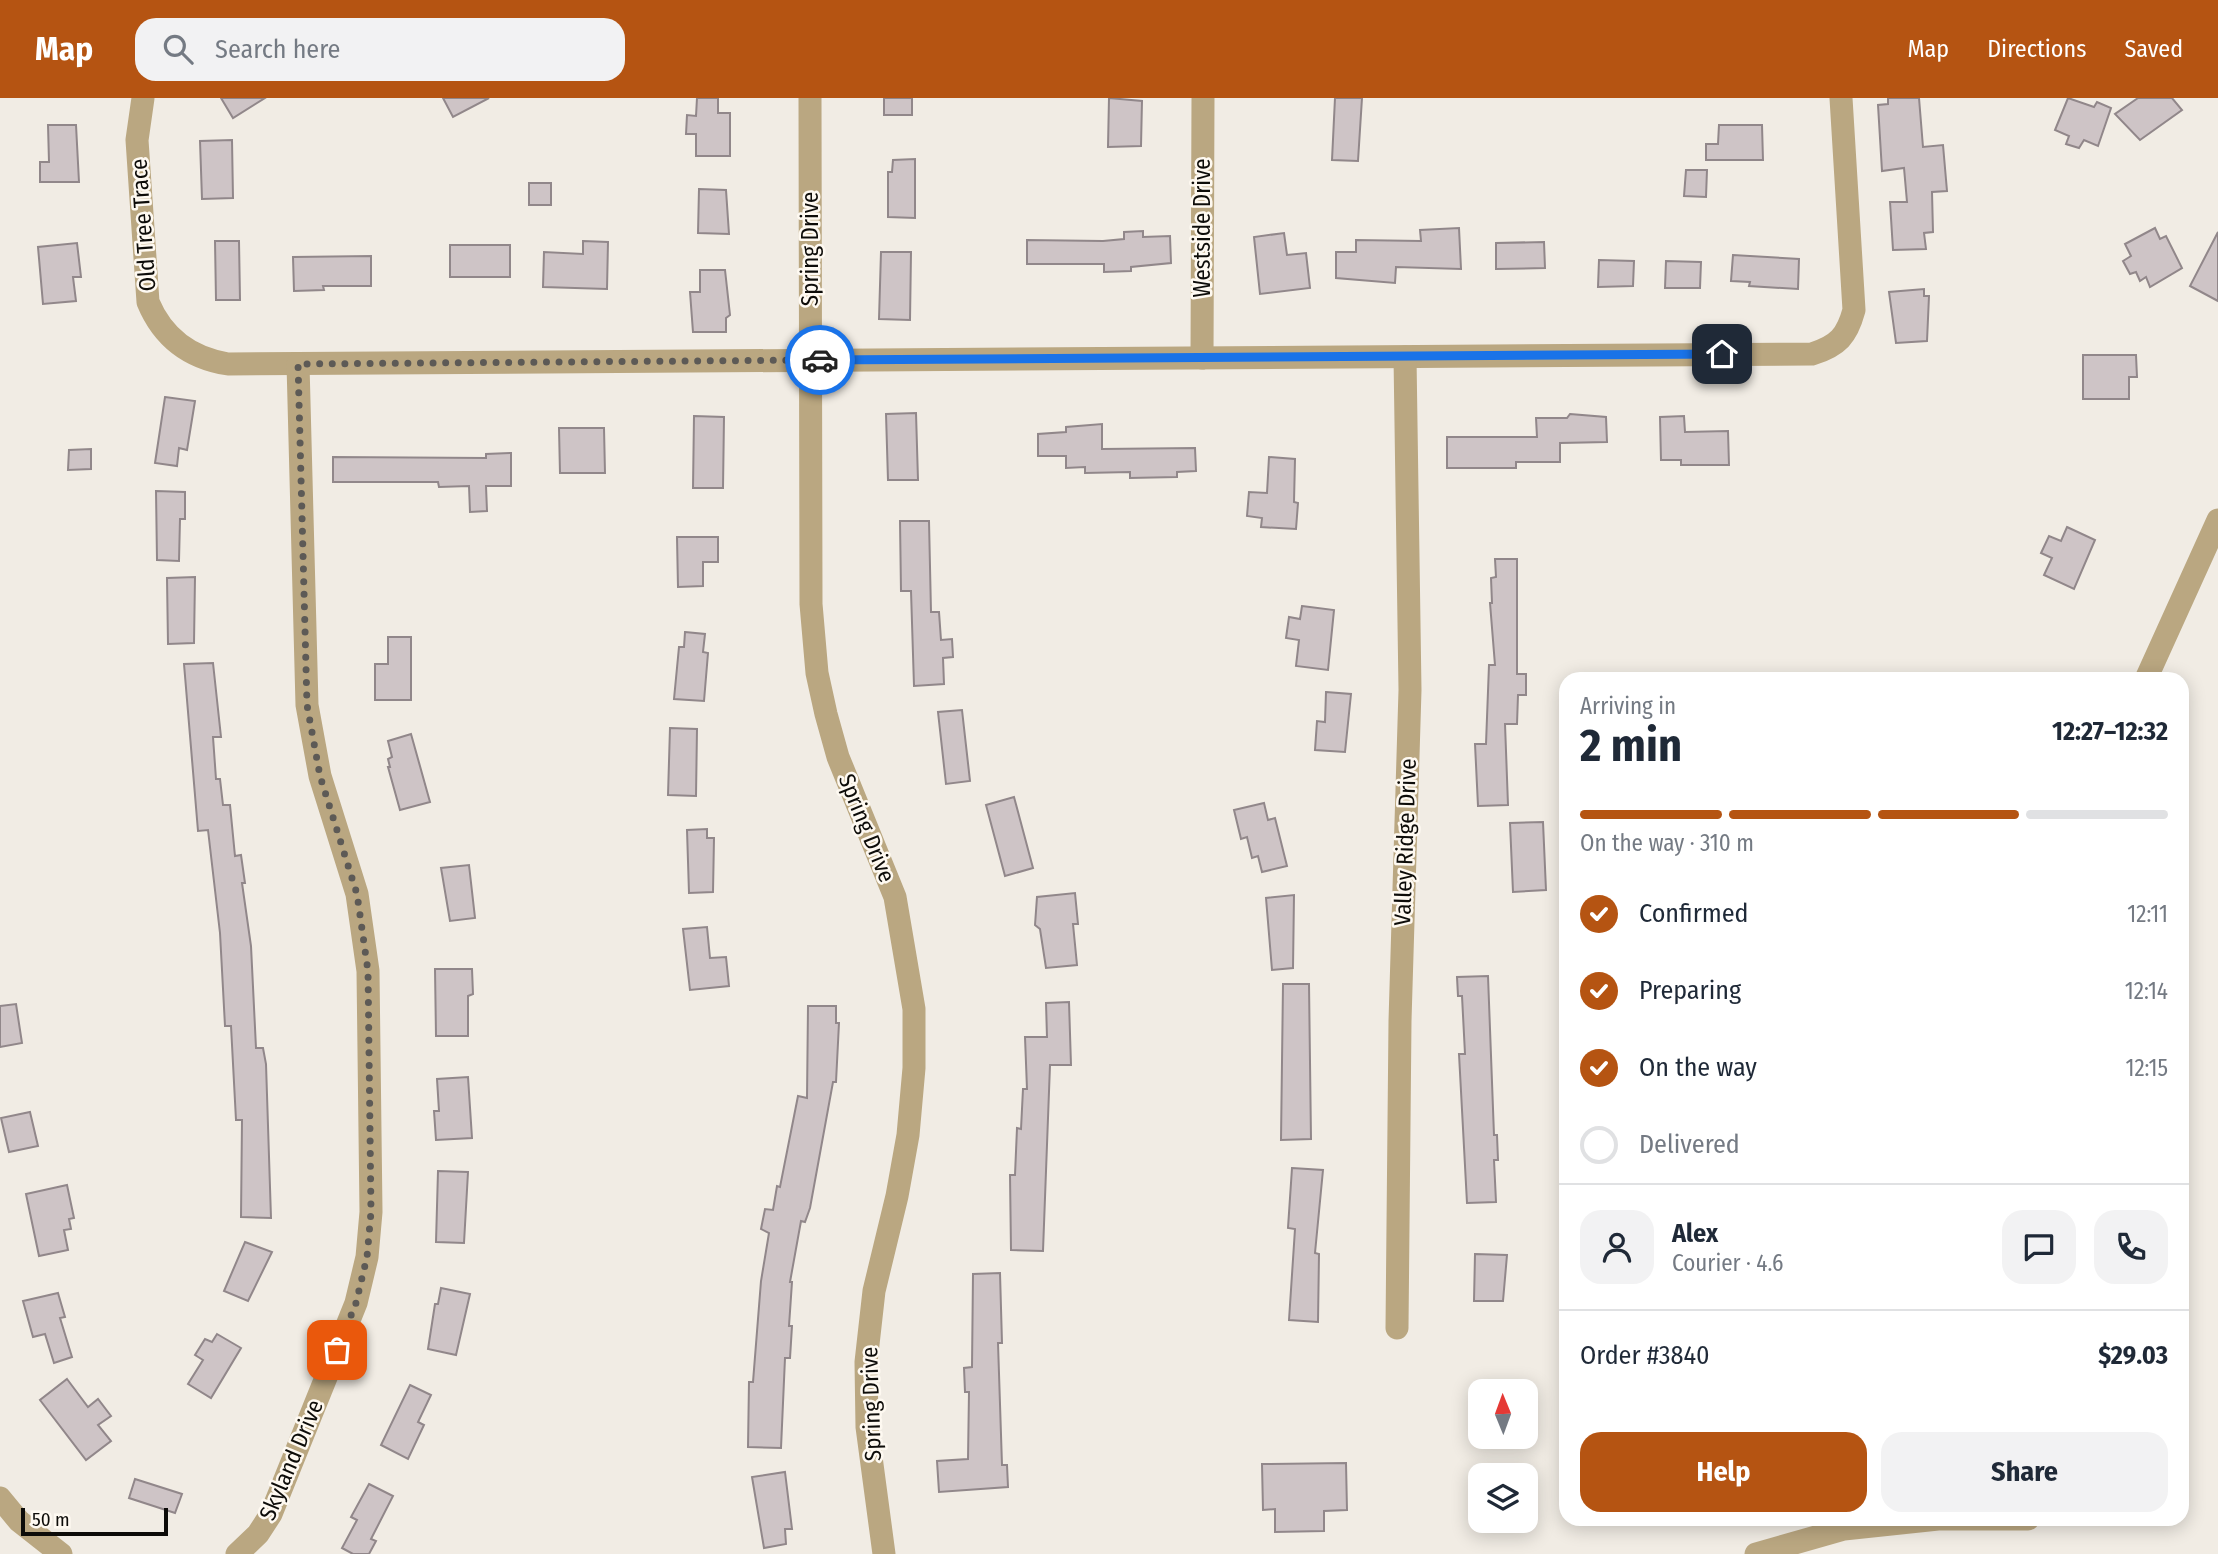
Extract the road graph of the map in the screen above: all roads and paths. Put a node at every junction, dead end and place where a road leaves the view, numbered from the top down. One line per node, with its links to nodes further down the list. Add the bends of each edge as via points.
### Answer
1 (143, 98): 8 (street, Old Tree Trace, via 137,140 144,281 156,320 177,345 207,360)
2 (810, 98): 7 (street, Spring Drive)
3 (1203, 98): 6 (street, Westside Drive)
4 (1841, 98): 5 (street, Old Tree Trace, via 1854,310 1848,332 1833,347 1812,354)
5 (1405, 356): 6 (street, Old Tree Trace); 11 (street, Valley Ridge Drive, via 1410,690)
6 (1202, 358): 7 (street, Old Tree Trace)
7 (810, 360): 8 (street, Old Tree Trace); 16 (street, Spring Drive, via 811,604 817,673 838,757 895,897 914,1009 908,1135 874,1291 866,1362 867,1427)
8 (298, 364): 15 (street, Skyland Drive, via 307,705 320,776 357,894 368,971 371,1212 356,1303 271,1514)
9 (2218, 520): 10 (street)
10 (2149, 672)
11 (1397, 1328)
12 (0, 1498): 14 (street, via 19,1521)
13 (1872, 1526): 17 (street, via 1844,1529)
14 (61, 1554)
15 (237, 1554)
16 (884, 1554)
17 (1756, 1554)

